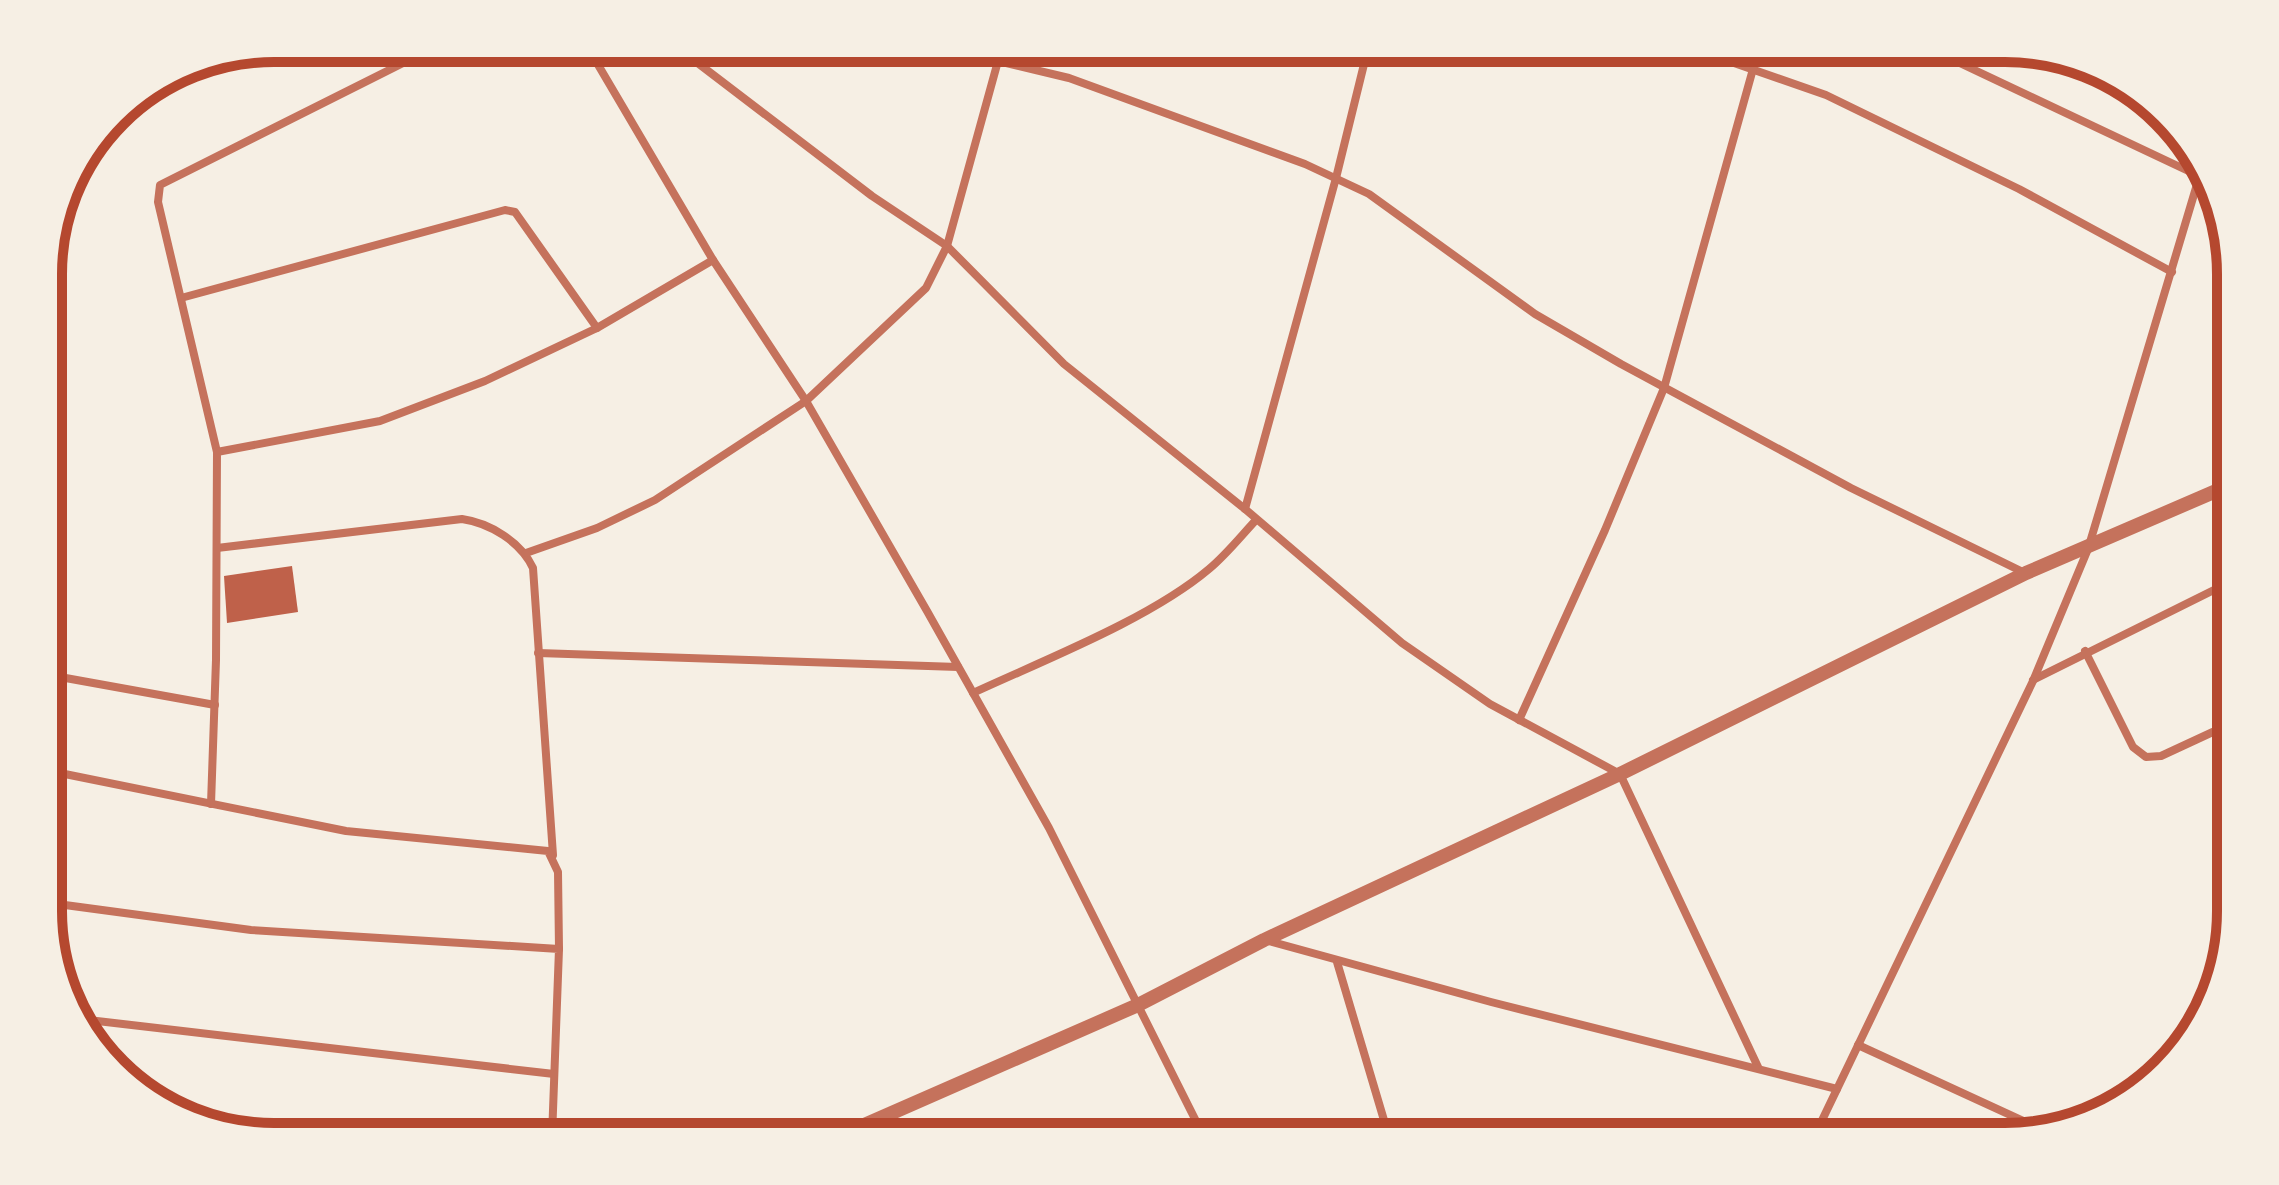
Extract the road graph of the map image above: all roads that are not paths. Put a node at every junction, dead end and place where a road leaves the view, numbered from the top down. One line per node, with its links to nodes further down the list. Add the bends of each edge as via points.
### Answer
1 (405, 62): 16 (street, via 160,185 158,202)
2 (696, 62): 13 (street, via 872,196)
3 (998, 62): 13 (street)
4 (1002, 62): 11 (street, via 1069,78)
5 (1365, 62): 11 (street)
6 (1732, 62): 9 (street)
7 (1958, 62): 10 (street)
8 (597, 63): 14 (street)
9 (1753, 69): 15 (street, via 1826,95 2019,189); 18 (street)
10 (2189, 168)
11 (1336, 178): 18 (street, via 1369,194 1535,314); 22 (street)
12 (2197, 184): 15 (street)
13 (947, 246): 19 (street, via 926,288); 22 (street, via 1064,364)
14 (713, 260): 17 (street); 19 (street)
15 (2172, 272): 25 (street)
16 (181, 298): 17 (street, via 505,210 515,212); 20 (street)
17 (597, 328): 20 (street, via 485,381 380,421)
18 (1664, 388): 27 (street); 36 (street)
19 (806, 401): 26 (street, via 655,500); 31 (street)
20 (217, 452): 24 (street)
21 (2217, 491): 25 (street)
22 (1245, 509): 23 (street)
23 (1256, 520): 34 (street, via 1209,569 1179,591); 36 (street, via 1402,643)
24 (217, 548): 26 (street, via 462,519 489,527); 35 (street)
25 (2088, 549): 27 (street); 33 (street)
26 (526, 553): 30 (street, via 533,568)
27 (2026, 573): 39 (street)
28 (2217, 588): 29 (street)
29 (2085, 651): 33 (street); 37 (street, via 2133,747 2146,757 2161,756)
30 (538, 653): 31 (street); 41 (street)
31 (958, 667): 34 (street)
32 (62, 677): 35 (street)
33 (2033, 681): 48 (street)
34 (973, 693): 46 (street, via 1049,828)
35 (215, 705): 40 (street)
36 (1519, 720): 39 (street)
37 (2217, 730)
38 (62, 773): 40 (street)
39 (1620, 774): 43 (street); 49 (street)
40 (211, 804): 41 (street, via 346,831 538,848)
41 (553, 855): 44 (street)
42 (62, 905): 44 (street, via 251,930)
43 (1264, 940): 45 (street); 46 (street)
44 (559, 949): 50 (street)
45 (1337, 962): 49 (street); 56 (street)
46 (1138, 1005): 54 (street); 55 (street)
47 (93, 1021): 50 (street)
48 (1858, 1045): 51 (street); 52 (street)
49 (1758, 1067): 51 (street)
50 (554, 1074): 53 (street)
51 (1837, 1089): 57 (street)
52 (2026, 1122)
53 (552, 1123)
54 (869, 1123)
55 (1197, 1123)
56 (1385, 1123)
57 (1821, 1123)

